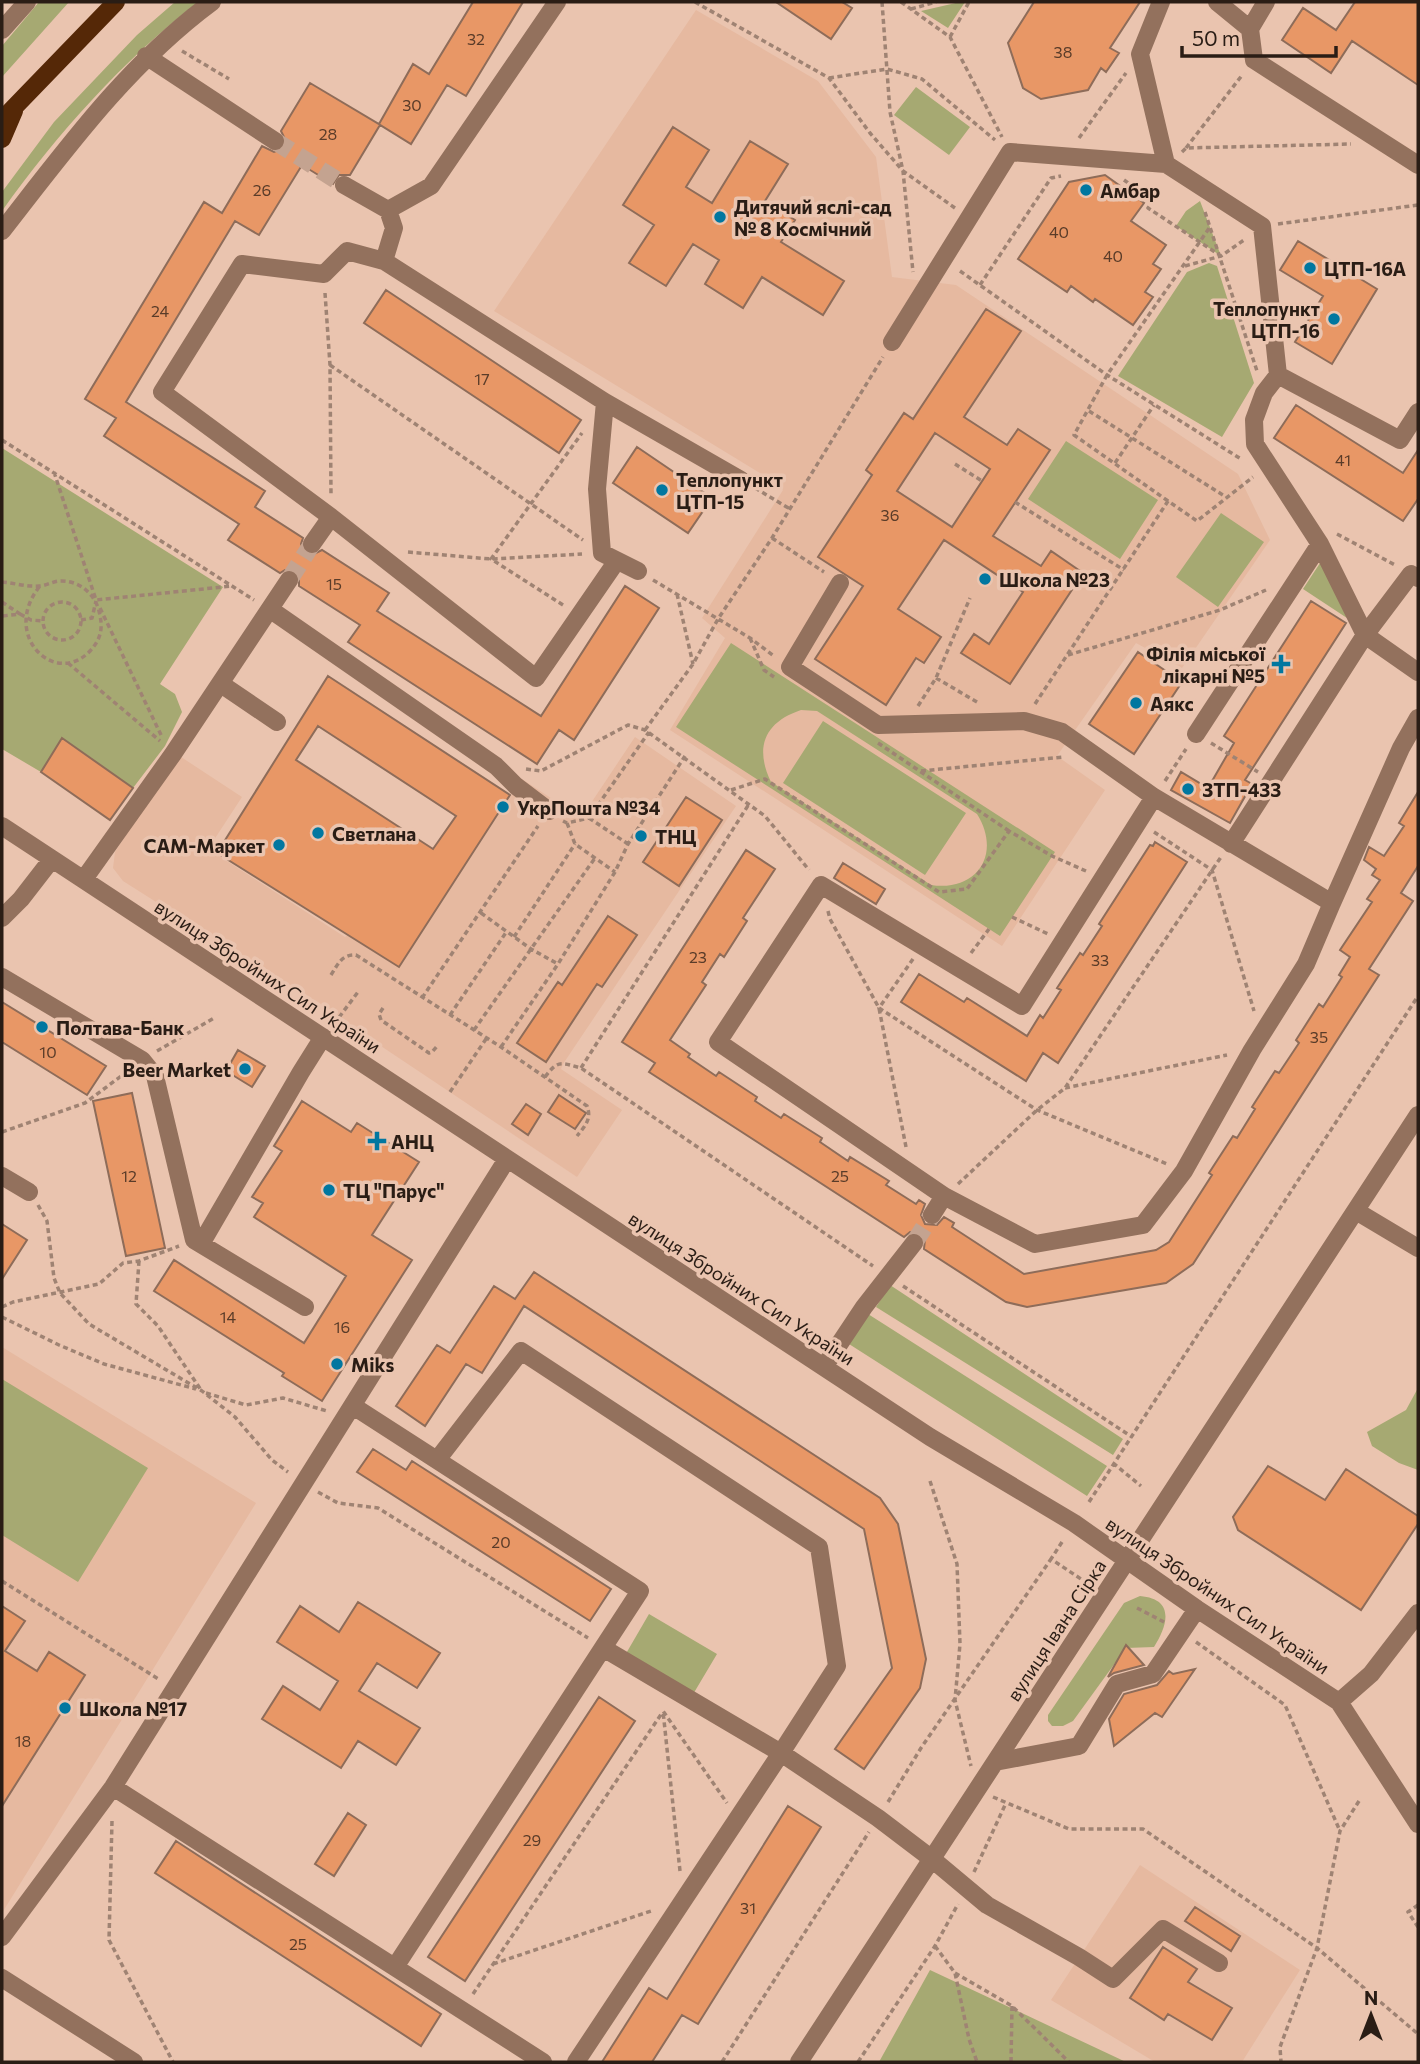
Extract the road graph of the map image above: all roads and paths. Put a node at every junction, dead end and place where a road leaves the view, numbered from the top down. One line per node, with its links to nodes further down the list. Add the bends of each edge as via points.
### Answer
1 (27, 2): 15 (street)
2 (116, 2): 24 (main road)
3 (212, 2): 17 (street)
4 (557, 2): 41 (street, via 431,186)
5 (695, 2): 22 (path)
6 (883, 2): 21 (path)
7 (901, 2): 13 (path)
8 (936, 2): 13 (path)
9 (969, 2): 16 (path)
10 (1161, 2): 18 (street)
11 (1217, 2): 14 (street)
12 (1266, 2): 14 (street)
13 (911, 9): 16 (path)
14 (1250, 29): 20 (street)
15 (2, 30)
16 (950, 37): 30 (path)
17 (163, 40): 19 (street); 23 (path)
18 (1140, 54): 31 (path); 32 (street)
19 (146, 56): 27 (street); 45 (street)
20 (1254, 60): 28 (street); 29 (path)
21 (887, 69): 22 (path); 30 (path, via 922,79); 34 (path, via 890,112)
22 (829, 78): 34 (path)
23 (229, 79)
24 (17, 105): 25 (main road); 26 (main road)
25 (2, 120)
26 (2, 139)
27 (275, 141)
28 (1383, 143): 29 (path); 33 (street)
29 (1186, 148): 32 (path)
30 (1010, 152): 31 (street); 42 (street)
31 (1066, 156): 32 (street); 36 (path)
32 (1166, 164): 38 (street)
33 (1418, 165)
34 (903, 171): 42 (path); 53 (path)
35 (1063, 176): 36 (path)
36 (1051, 177): 52 (path)
37 (1121, 177): 46 (path, via 1153,201 1148,208)
38 (1195, 184): 43 (street); 44 (path)
39 (344, 185): 41 (street)
40 (1418, 205): 43 (path)
41 (388, 210): 49 (street, via 394,228)
42 (968, 218): 48 (street)
43 (1262, 226): 47 (path); 57 (street)
44 (1210, 227): 46 (path); 47 (path)
45 (2, 231)
46 (1200, 243): 47 (path); 50 (path)
47 (1221, 256): 50 (path); 58 (path)
48 (942, 258): 52 (path); 53 (street)
49 (384, 261): 51 (street, via 347,251); 59 (street)
50 (1183, 267): 56 (path)
51 (324, 274): 55 (path); 78 (street, via 242,264 162,391)
52 (980, 285): 56 (path)
53 (916, 302): 54 (street)
54 (892, 342): 76 (path)
55 (330, 365): 75 (path); 78 (path)
56 (1107, 375): 60 (path); 61 (path)
57 (1278, 375): 58 (street); 62 (street, via 1400,440)
58 (1264, 393): 68 (street, via 1254,420 1255,444)
59 (605, 402): 70 (street); 83 (street, via 597,489)
60 (1154, 405): 64 (path); 68 (path)
61 (1088, 411): 64 (path); 66 (path, via 1074,435)
62 (1418, 412)
63 (583, 432): 75 (path)
64 (1131, 437): 66 (path); 72 (path)
65 (2, 440): 69 (path)
66 (1115, 463): 73 (path)
67 (955, 464): 71 (path)
68 (1264, 468): 72 (path); 77 (street)
69 (54, 472): 93 (path); 96 (path)
70 (741, 480): 76 (path)
71 (982, 481)
72 (1226, 498): 73 (path, via 1197,520)
73 (1168, 501): 85 (path)
74 (1016, 502): 85 (path)
75 (530, 503): 83 (path); 84 (path)
76 (790, 509): 79 (path)
77 (1301, 515): 81 (street); 88 (path)
78 (331, 517): 80 (street); 82 (street)
79 (772, 538): 91 (path); 102 (path)
80 (312, 544)
81 (1320, 544): 87 (street); 107 (street)
82 (373, 550): 84 (path); 101 (street, via 536,678)
83 (609, 557): 84 (path); 86 (street); 101 (street)
84 (491, 559): 101 (path)
85 (1124, 570): 108 (path)
86 (638, 571): 94 (path)
87 (1299, 575): 108 (path, via 1220,610); 121 (street)
88 (1415, 576): 107 (street)
89 (289, 580): 98 (street)
90 (2, 582): 92 (path)
91 (841, 583): 111 (street)
92 (40, 586): 96 (path, via 60,580 81,585); 99 (path, via 27,598)
93 (232, 586): 96 (path); 98 (path)
94 (677, 594): 102 (path); 110 (path)
95 (970, 598): 113 (path)
96 (96, 600): 103 (path, via 92,618); 109 (path, via 103,626 97,643 85,656); 109 (path, via 165,746)
97 (2, 602): 99 (path)
98 (271, 610): 114 (street); 124 (street)
99 (20, 614): 100 (path); 104 (path); 105 (path)
100 (2, 616)
101 (579, 616)
102 (718, 619): 110 (path); 111 (path)
103 (81, 620): 104 (path, via 79,612 65,602 49,606); 104 (path, via 79,629 66,639 50,636)
104 (43, 621)
105 (20, 624)
106 (21, 634): 109 (path, via 31,651 48,662)
107 (1365, 635): 112 (street); 126 (street)
108 (1066, 656): 117 (path)
109 (68, 663)
110 (693, 664): 124 (path, via 645,730 628,725 541,771)
111 (790, 667): 119 (street, via 878,725)
112 (1418, 672)
113 (936, 678): 115 (path); 119 (path)
114 (221, 684): 118 (street); 143 (street)
115 (977, 703)
116 (1418, 718): 144 (street)
117 (1024, 721): 119 (street); 122 (street, via 1062,732)
118 (277, 722)
119 (906, 726)
120 (649, 732): 131 (path)
121 (1196, 734): 126 (path); 128 (path)
122 (1093, 754): 125 (path); 128 (street)
123 (685, 756): 136 (path)
124 (496, 766): 130 (street)
125 (921, 771)
126 (1272, 780): 137 (street)
127 (731, 790): 142 (path, via 765,779 939,892 967,889 1009,831)
128 (1154, 797): 132 (street); 137 (street)
129 (749, 803): 171 (path)
130 (549, 811): 133 (path); 145 (path)
131 (589, 818): 133 (path); 136 (path)
132 (1138, 821): 140 (path); 142 (street)
133 (567, 823): 135 (path)
134 (2, 826): 139 (street, вулиця Збройних Сил України)
135 (575, 844): 138 (path); 150 (path)
136 (628, 844): 141 (path)
137 (1231, 844): 140 (path); 144 (street)
138 (595, 858): 141 (path); 153 (path)
139 (52, 859): 143 (street, вулиця Збройних Сил України); 147 (street)
140 (1212, 870): 167 (path); 173 (path)
141 (615, 872): 154 (path)
142 (1101, 878): 151 (street)
143 (84, 879): 165 (street, вулиця Збройних Сил України)
144 (1332, 903): 167 (street, via 1306,964)
145 (481, 913): 149 (path); 160 (path)
146 (1012, 917): 151 (path)
147 (2, 918)
148 (989, 929): 155 (path)
149 (506, 931): 150 (path); 162 (path)
150 (514, 937): 153 (path)
151 (1063, 941): 155 (street, via 1022,1006)
152 (922, 946): 155 (street); 175 (path, via 879,1008); 183 (street, via 821,886 718,1042)
153 (531, 949): 154 (path); 164 (path)
154 (558, 964): 169 (path)
155 (959, 968)
156 (331, 975): 160 (path, via 341,959 356,956)
157 (2, 977): 170 (street)
158 (358, 992): 165 (path)
159 (1418, 996): 198 (path)
160 (422, 998): 162 (path)
161 (383, 1008): 168 (path, via 381,1020 419,1046 432,1052)
162 (450, 1016): 164 (path)
163 (214, 1018): 170 (path)
164 (474, 1030): 166 (path)
165 (323, 1037): 179 (street, вулиця Збройних Сил України); 186 (street)
166 (487, 1038): 169 (path); 174 (path)
167 (1257, 1043): 173 (path); 180 (street)
168 (438, 1045)
169 (501, 1047): 172 (path)
170 (142, 1060): 177 (path, via 85,1103); 186 (street, via 155,1076)
171 (581, 1068): 172 (path, via 558,1063); 190 (path)
172 (545, 1077): 178 (path, via 587,1106 588,1121)
173 (1065, 1088): 175 (path)
174 (450, 1092)
175 (1037, 1110): 180 (path); 183 (path)
176 (1418, 1115): 184 (street, вулиця Івана Сірка)
177 (2, 1132)
178 (578, 1136)
179 (507, 1158): 195 (street, вулиця Збройних Сил України); 197 (street)
180 (1184, 1171): 183 (street, via 1143,1225 1035,1244)
181 (2, 1176): 182 (street)
182 (29, 1192): 191 (path, via 47,1221)
183 (944, 1196): 185 (street)
184 (1356, 1211): 188 (street); 206 (street, вулиця Івана Сірка)
185 (932, 1215)
186 (197, 1242): 189 (path); 193 (street)
187 (914, 1242): 190 (street)
188 (1418, 1248)
189 (139, 1261): 191 (path, via 123,1264 99,1284); 196 (path, via 136,1304 158,1326)
190 (889, 1276): 195 (street); 198 (path)
191 (60, 1293): 192 (path); 196 (path, via 89,1324)
192 (2, 1307)
193 (305, 1307)
194 (2, 1317): 196 (path, via 104,1364)
195 (824, 1367): 206 (street, вулиця Збройних Сил України)
196 (202, 1391): 197 (path, via 246,1405 283,1398); 202 (path, via 235,1417 272,1460)
197 (350, 1411): 199 (street); 202 (street)
198 (1132, 1437): 200 (path)
199 (437, 1460): 213 (street, via 640,1591); 218 (street, via 521,1351 820,1548 836,1666)
200 (1113, 1464): 203 (path); 204 (path)
201 (930, 1481): 221 (path, via 957,1564 960,1644 955,1700)
202 (304, 1484): 213 (path, via 338,1503 378,1508); 214 (street)
203 (1141, 1486)
204 (1089, 1502)
205 (1062, 1542): 207 (path, via 1051,1559)
206 (1127, 1559): 210 (street, вулиця Збройних Сил України); 219 (street, вулиця Івана Сірка)
207 (1081, 1579)
208 (2, 1581): 214 (path)
209 (1137, 1608): 212 (path)
210 (1197, 1609): 212 (street); 216 (street, вулиця Збройних Сил України)
211 (1418, 1613): 216 (street, via 1371,1674)
212 (1181, 1632): 219 (street, via 1153,1674 1117,1684 1079,1746); 225 (path, via 1285,1704)
213 (603, 1648): 215 (street); 234 (street)
214 (174, 1689): 220 (street)
215 (676, 1690): 217 (path); 218 (street)
216 (1339, 1702): 224 (street, вулиця Збройних Сил України)
217 (663, 1712): 223 (path); 227 (path); 233 (path)
218 (781, 1753): 223 (street); 226 (street)
219 (995, 1762): 221 (street, вулиця Івана Сірка)
220 (113, 1787): 230 (street); 234 (street); 241 (path, via 109,1940)
221 (977, 1790): 226 (street, вулиця Івана Сірка); 231 (path, via 1069,1829 1143,1829)
222 (1359, 1801): 225 (path)
223 (737, 1818): 227 (street)
224 (1418, 1824)
225 (1340, 1831): 231 (path)
226 (932, 1859): 232 (street, via 987,1905 1113,1979 1163,1929); 244 (street, вулиця Івана Сірка)
227 (684, 1900): 233 (path); 243 (street)
228 (1418, 1905): 229 (path, via 1408,1912)
229 (1418, 1927)
230 (2, 1937)
231 (1317, 1948): 239 (path); 249 (path, via 1280,2047)
232 (1219, 1962)
233 (493, 1964): 238 (path)
234 (395, 1967): 238 (street)
235 (955, 1973): 237 (path); 245 (path, via 935,1946); 246 (path)
236 (2, 1978): 240 (street)
237 (1012, 2006): 247 (path); 248 (path)
238 (462, 2011): 242 (street)
239 (1418, 2034)
240 (134, 2062)
241 (173, 2062)
242 (543, 2062)
243 (576, 2062)
244 (799, 2062)
245 (858, 2062)
246 (977, 2062)
247 (1011, 2062)
248 (1069, 2062)
249 (1281, 2062)

